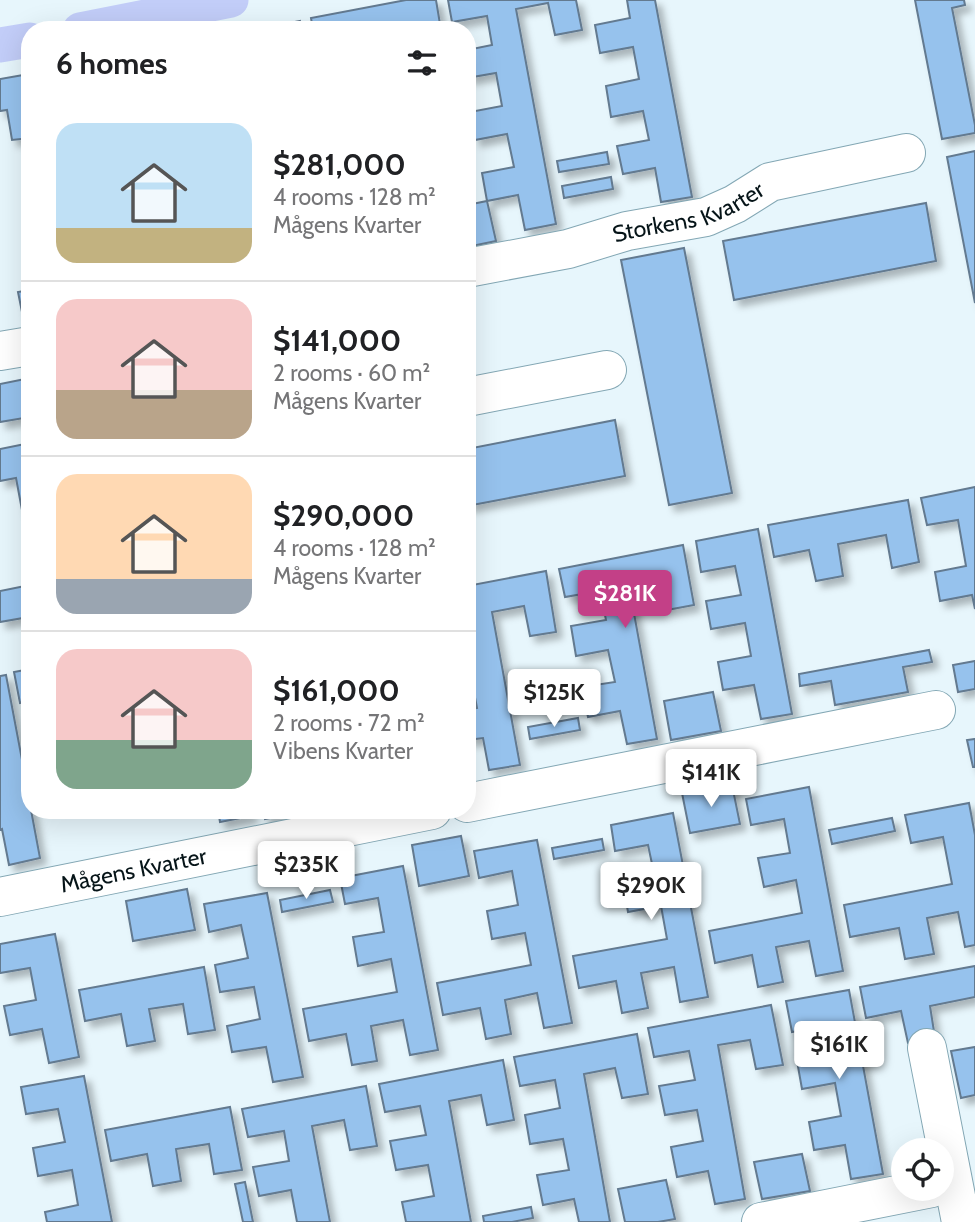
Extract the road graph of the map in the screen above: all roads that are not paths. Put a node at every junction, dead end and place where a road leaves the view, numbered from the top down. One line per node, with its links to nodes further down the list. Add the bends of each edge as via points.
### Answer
1 (906, 153): 2 (street, Storkens Kvarter, via 770,182 706,217)
2 (476, 266)
3 (21, 348): 4 (street)
4 (0, 351)
5 (607, 369): 6 (street)
6 (476, 395)
7 (936, 710): 8 (street)
8 (476, 801)
9 (387, 819): 10 (street, Mågens Kvarter)
10 (0, 897)
11 (927, 1048): 12 (street)
12 (937, 1138)
13 (891, 1196): 15 (street)
14 (950, 1201): 16 (street)
15 (761, 1222)
16 (961, 1222)

